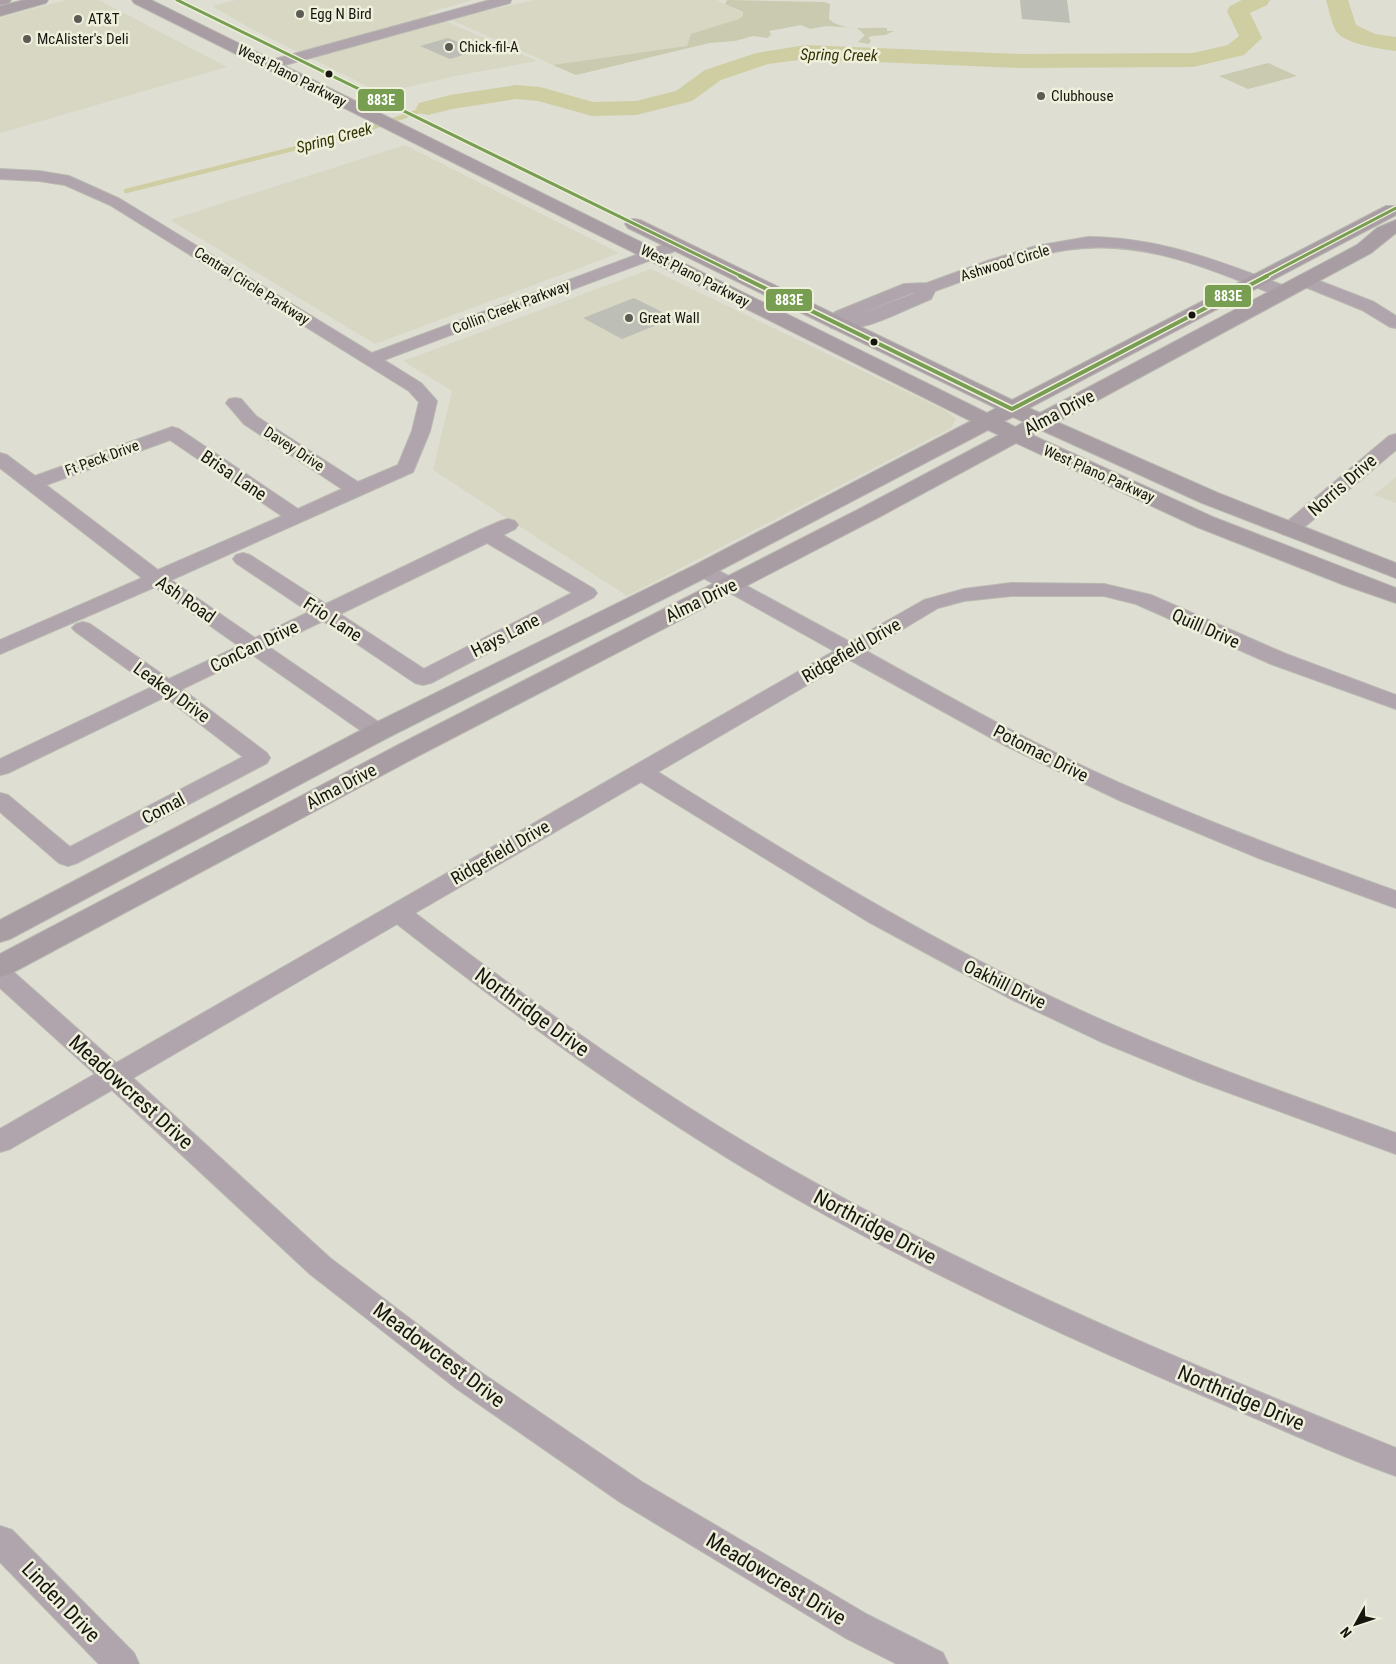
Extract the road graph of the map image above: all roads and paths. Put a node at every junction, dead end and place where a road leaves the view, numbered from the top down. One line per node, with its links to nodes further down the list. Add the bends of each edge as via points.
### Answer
1 (4, 0): 6 (highway)
2 (41, 0): 7 (main road)
3 (139, 0): 9 (main road, West Plano Parkway)
4 (177, 0): 8 (main road, West Plano Parkway)
5 (505, 0): 8 (street)
6 (0, 1)
7 (0, 11)
8 (294, 58): 9 (street); 10 (main road, West Plano Parkway)
9 (270, 65): 11 (main road, West Plano Parkway)
10 (457, 138): 11 (main road); 15 (main road, West Plano Parkway)
11 (433, 146): 16 (main road, West Plano Parkway)
12 (0, 174): 24 (street, Central Circle Parkway, via 62,180 91,190)
13 (1396, 208): 17 (main road, Alma Drive)
14 (1396, 225): 18 (main road, Alma Drive, via 1364,249)
15 (676, 245): 16 (street, Collin Creek Parkway); 22 (main road, West Plano Parkway)
16 (651, 254): 23 (main road, West Plano Parkway); 24 (street, Collin Creek Parkway)
17 (1298, 259): 18 (main road, via 1299,273); 19 (main road, Alma Drive)
18 (1312, 277): 20 (main road, Alma Drive); 21 (street)
19 (1256, 282): 20 (street, Ashwood Circle); 22 (street, Ashwood Circle, via 1179,254 1145,246 1112,242 1061,246 1023,254 929,288 910,288 841,316); 26 (main road, Alma Drive)
20 (1284, 292): 28 (main road, Alma Drive)
21 (1396, 322)
22 (837, 324): 23 (street, Ashwood Circle); 26 (main road, West Plano Parkway)
23 (811, 334): 27 (main road, West Plano Parkway)
24 (371, 359): 34 (street, Central Circle Parkway, via 415,387 428,401 421,431 406,468)
25 (235, 403): 34 (street, Davey Drive, via 250,420)
26 (1012, 409): 27 (main road, Alma Drive); 28 (main road, West Plano Parkway)
27 (987, 422): 30 (main road, West Plano Parkway); 41 (main road, Alma Drive)
28 (1039, 422): 30 (main road, Alma Drive); 37 (main road, West Plano Parkway)
29 (172, 433): 33 (street, Ft Peck Drive); 35 (street, Brisa Lane)
30 (1015, 435): 39 (main road, West Plano Parkway); 44 (main road, Alma Drive)
31 (1396, 440): 37 (street, Norris Drive)
32 (0, 459): 33 (street, Ash Road)
33 (31, 484): 43 (street, Ash Road)
34 (357, 490): 35 (street)
35 (297, 517): 43 (street)
36 (508, 524): 38 (street, ConCan Drive)
37 (1289, 530): 39 (main road); 42 (main road, West Plano Parkway)
38 (487, 534): 47 (street, ConCan Drive); 52 (street, Hays Lane, via 587,593)
39 (1266, 547): 46 (main road, West Plano Parkway)
40 (243, 559): 47 (street, Frio Lane)
41 (704, 570): 44 (street, Potomac Drive); 55 (main road, Alma Drive)
42 (1396, 571)
43 (158, 580): 49 (street, Ash Road); 50 (street)
44 (733, 585): 51 (street, Potomac Drive); 63 (main road, Alma Drive, via 409,750)
45 (1010, 588): 51 (street, Ridgefield Drive, via 958,594 931,604); 54 (street, Quill Drive, via 1102,590 1128,594 1239,643)
46 (1396, 596)
47 (323, 613): 49 (street, ConCan Drive); 52 (street, Frio Lane)
48 (83, 628): 53 (street, Leakey Drive)
49 (253, 646): 53 (street, ConCan Drive); 55 (street, Ash Road)
50 (0, 648)
51 (850, 650): 58 (street, Ridgefield Drive); 60 (street, Potomac Drive, via 1014,741 1129,796 1268,854)
52 (423, 678)
53 (167, 688): 56 (street, Leakey Drive); 57 (street, ConCan Drive)
54 (1396, 702)
55 (378, 732): 62 (main road, Alma Drive)
56 (259, 758): 59 (street, Comal, via 68,858)
57 (0, 768)
58 (640, 771): 61 (street, Ridgefield Drive); 67 (street, Oakhill Drive, via 809,878 1022,994 1278,1102)
59 (0, 800)
60 (1396, 900)
61 (398, 912): 65 (street, Ridgefield Drive); 68 (street, Northridge Drive, via 499,990 595,1058 715,1138 866,1224 1037,1310)
62 (0, 932)
63 (0, 967)
64 (0, 974): 65 (street, Meadowcrest Drive)
65 (114, 1076): 66 (street, Ridgefield Drive); 71 (street, Meadowcrest Drive, via 320,1266 468,1380 631,1492 856,1626)
66 (0, 1142)
67 (1396, 1144)
68 (1396, 1462)
69 (0, 1540): 70 (street, Linden Drive)
70 (122, 1664)
71 (931, 1664)

